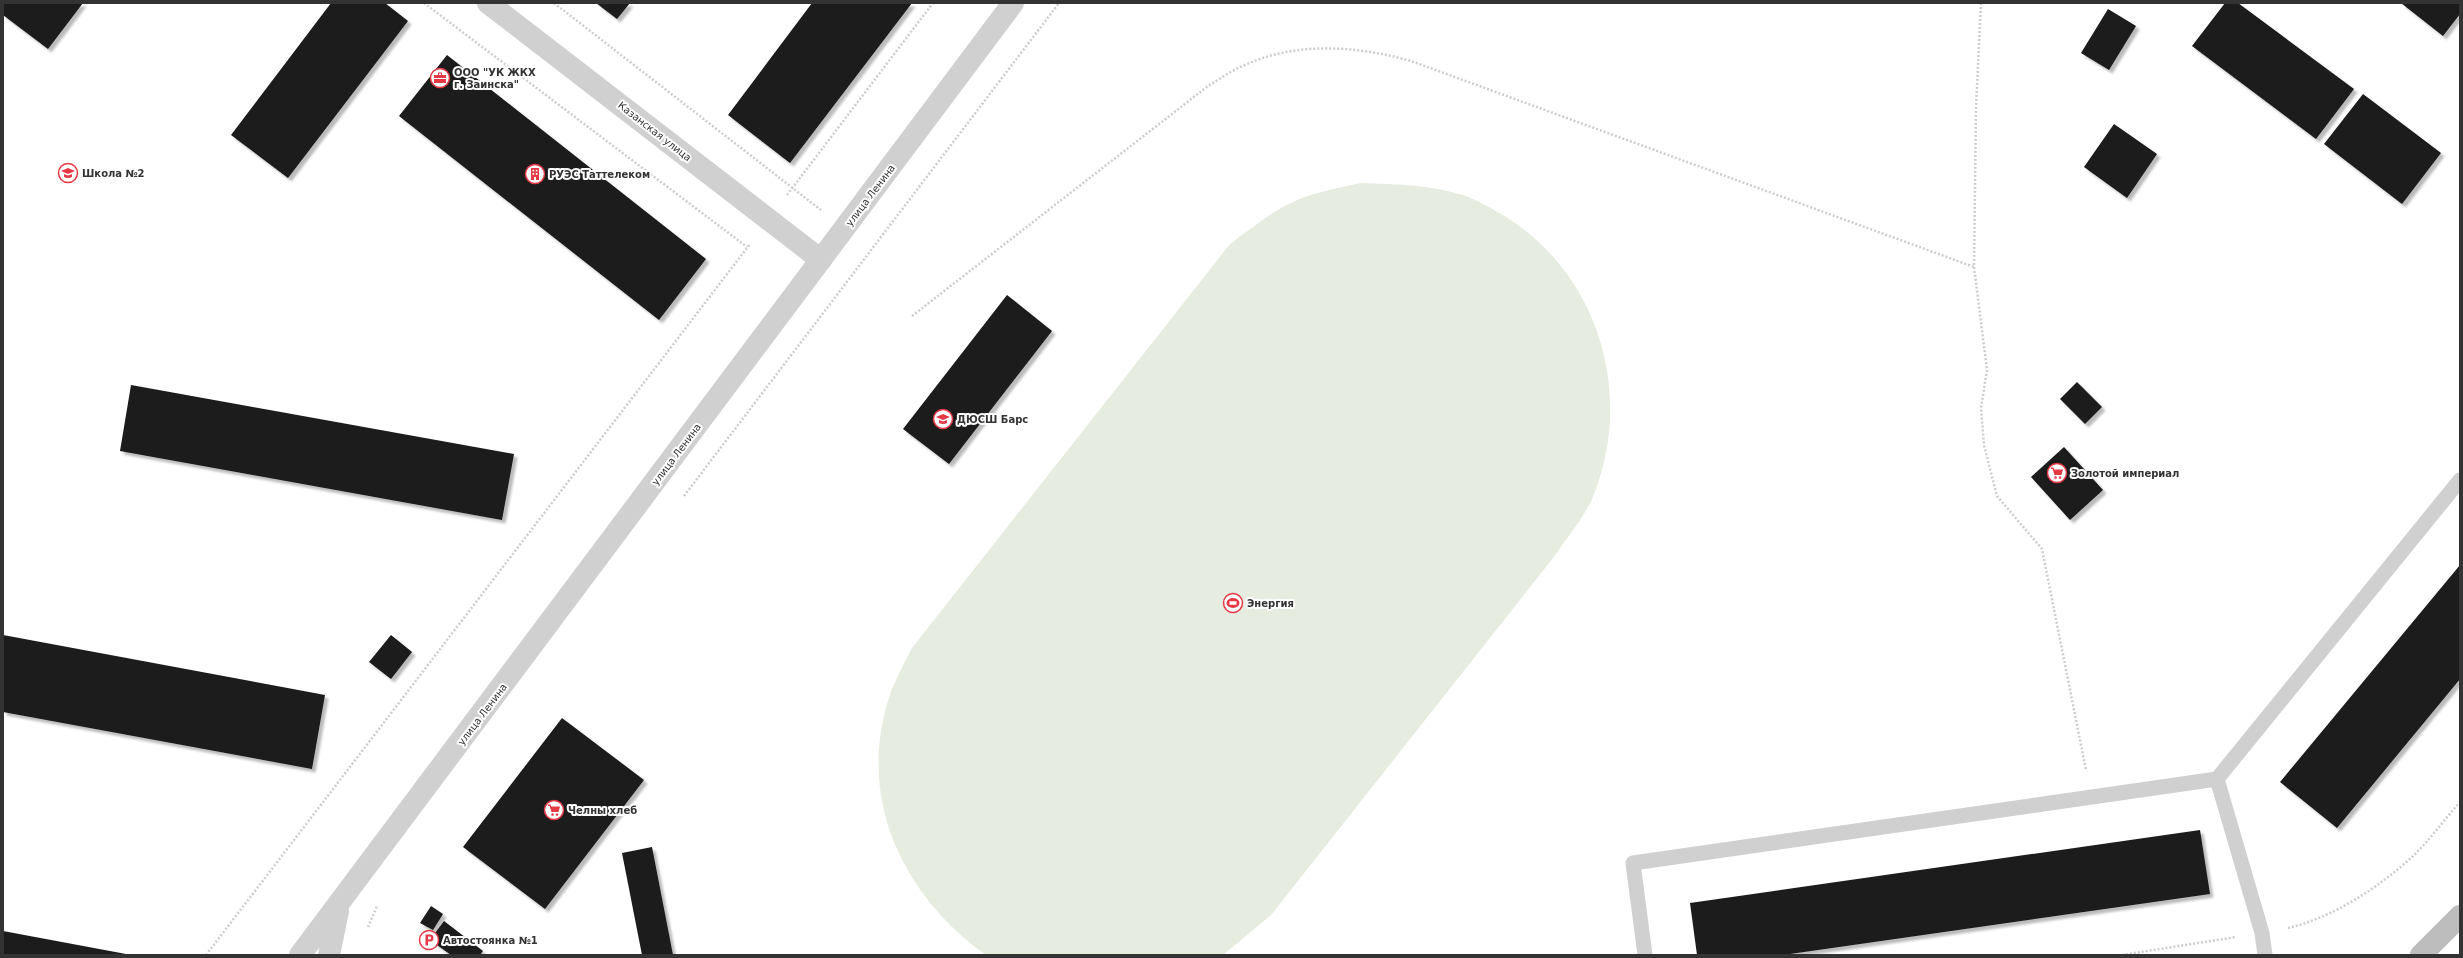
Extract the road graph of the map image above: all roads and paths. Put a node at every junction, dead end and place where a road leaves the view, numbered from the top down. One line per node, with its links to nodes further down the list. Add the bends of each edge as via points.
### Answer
1 (424, 3): 10 (path)
2 (488, 3): 9 (street, Казанская улица)
3 (554, 3): 8 (path)
4 (933, 3): 8 (path)
5 (1013, 3): 11 (street, улица Ленина)
6 (1059, 3): 13 (path)
7 (1980, 3): 12 (path)
8 (792, 188): 9 (path)
9 (768, 219): 10 (path); 11 (street, Казанская улица)
10 (747, 247): 24 (path)
11 (821, 260): 20 (street, улица Ленина)
12 (1974, 267): 14 (path, via 1411,61 1375,51 1344,48 1273,55 1245,65 1208,86); 17 (path, via 1987,370 1981,408 1984,444 1997,496 2042,550)
13 (854, 273)
14 (912, 316)
15 (2460, 480): 16 (lane)
16 (2217, 779): 17 (lane); 23 (lane)
17 (2092, 798): 27 (lane, via 1633,863)
18 (2460, 802): 23 (path, via 2413,856 2362,894 2316,919 2297,926)
19 (379, 901): 22 (path)
20 (340, 905): 25 (street, улица Ленина); 26 (street)
21 (2460, 916): 30 (main road)
22 (366, 933)
23 (2262, 933): 28 (path); 29 (lane)
24 (206, 955)
25 (300, 955)
26 (329, 955)
27 (1645, 955)
28 (2122, 955)
29 (2265, 955)
30 (2421, 955)

